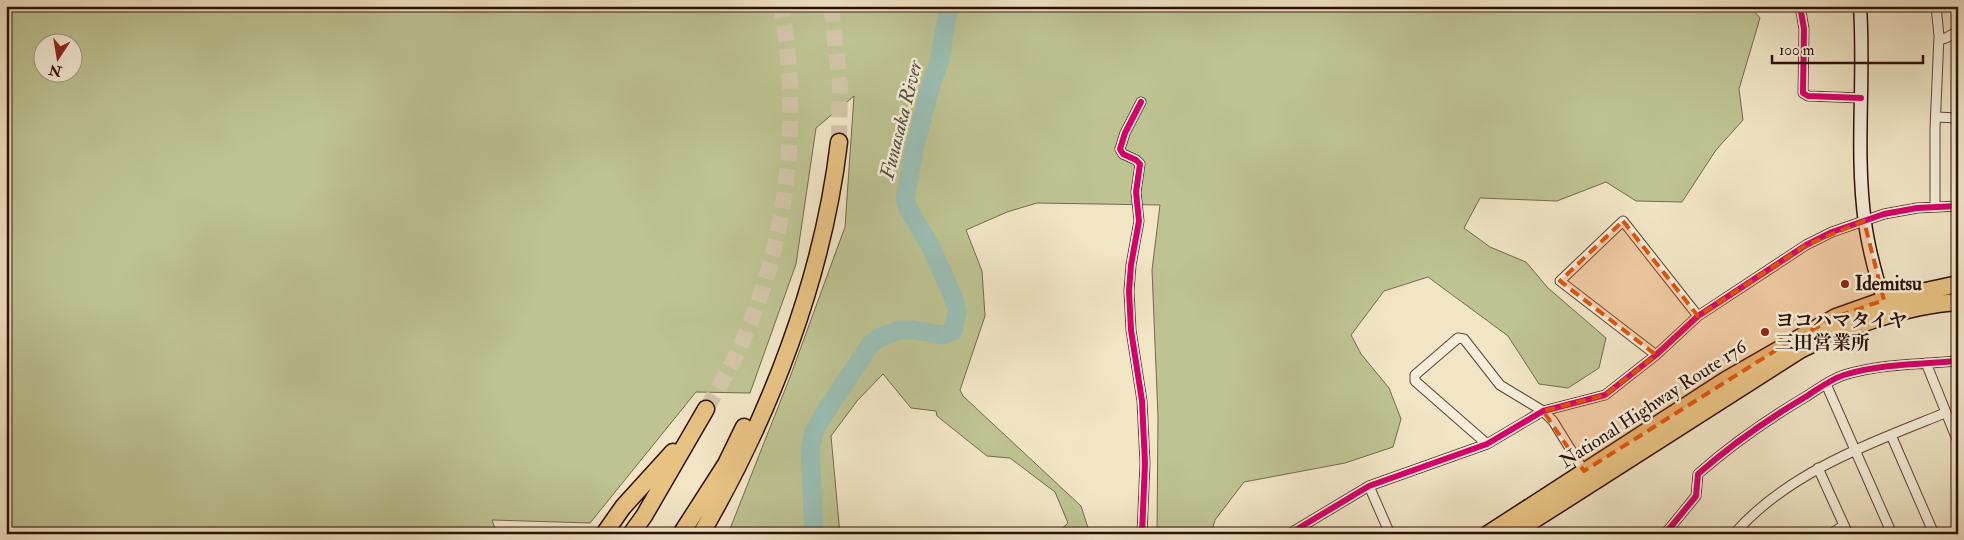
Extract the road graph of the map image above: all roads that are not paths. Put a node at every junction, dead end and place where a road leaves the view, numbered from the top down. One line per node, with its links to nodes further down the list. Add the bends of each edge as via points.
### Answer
1 (1800, 6): 6 (street, via 1804,29 1804,93 1808,96)
2 (1860, 6): 6 (street)
3 (1936, 6): 5 (street)
4 (1958, 31): 5 (street)
5 (1939, 40): 8 (street)
6 (1861, 98): 13 (street)
7 (1141, 102): 39 (street, via 1120,149 1140,164 1136,192 1139,221 1129,291 1146,463)
8 (1936, 117): 9 (street); 11 (street)
9 (1958, 118)
10 (839, 142): 16 (highway, via 825,230)
11 (1935, 206): 12 (street); 13 (street, via 1884,214)
12 (1958, 206)
13 (1864, 221): 17 (street); 18 (street, via 1806,245)
14 (1958, 284): 17 (highway, National Highway Route 176)
15 (1958, 302): 17 (highway, National Highway Route 176)
16 (804, 304): 37 (highway, via 726,464); 38 (highway, via 766,408)
17 (1886, 308): 32 (highway, National Highway Route 176, via 1836,316 1726,380); 43 (highway, National Highway Route 176, via 1800,350)
18 (1698, 316): 19 (street); 19 (street, via 1623,221 1560,281)
19 (1656, 355): 24 (street, via 1606,395)
20 (1958, 360): 21 (street)
21 (1926, 363): 22 (street, via 1868,369); 25 (street)
22 (1826, 384): 30 (street); 44 (street, via 1730,446 1698,474 1696,496)
23 (706, 409): 26 (highway)
24 (1543, 411): 29 (street); 29 (street, via 1500,385 1464,339 1458,338 1414,375 1415,381); 32 (street, via 1553,421)
25 (1944, 413): 27 (street); 28 (street)
26 (693, 430): 35 (highway, via 623,507); 36 (highway)
27 (1891, 435): 30 (street); 48 (street)
28 (1958, 442)
29 (1487, 444): 33 (street)
30 (1856, 450): 31 (street); 47 (street)
31 (1818, 468): 34 (street); 45 (street, via 1763,504)
32 (1584, 472): 42 (highway, National Highway Route 176)
33 (1369, 486): 40 (street); 41 (street)
34 (1846, 529): 46 (street)
35 (604, 534)
36 (631, 534)
37 (681, 534)
38 (701, 534)
39 (1142, 534)
40 (1289, 534)
41 (1390, 534)
42 (1488, 534)
43 (1512, 534)
44 (1665, 534)
45 (1734, 534)
46 (1831, 534)
47 (1892, 534)
48 (1934, 534)

